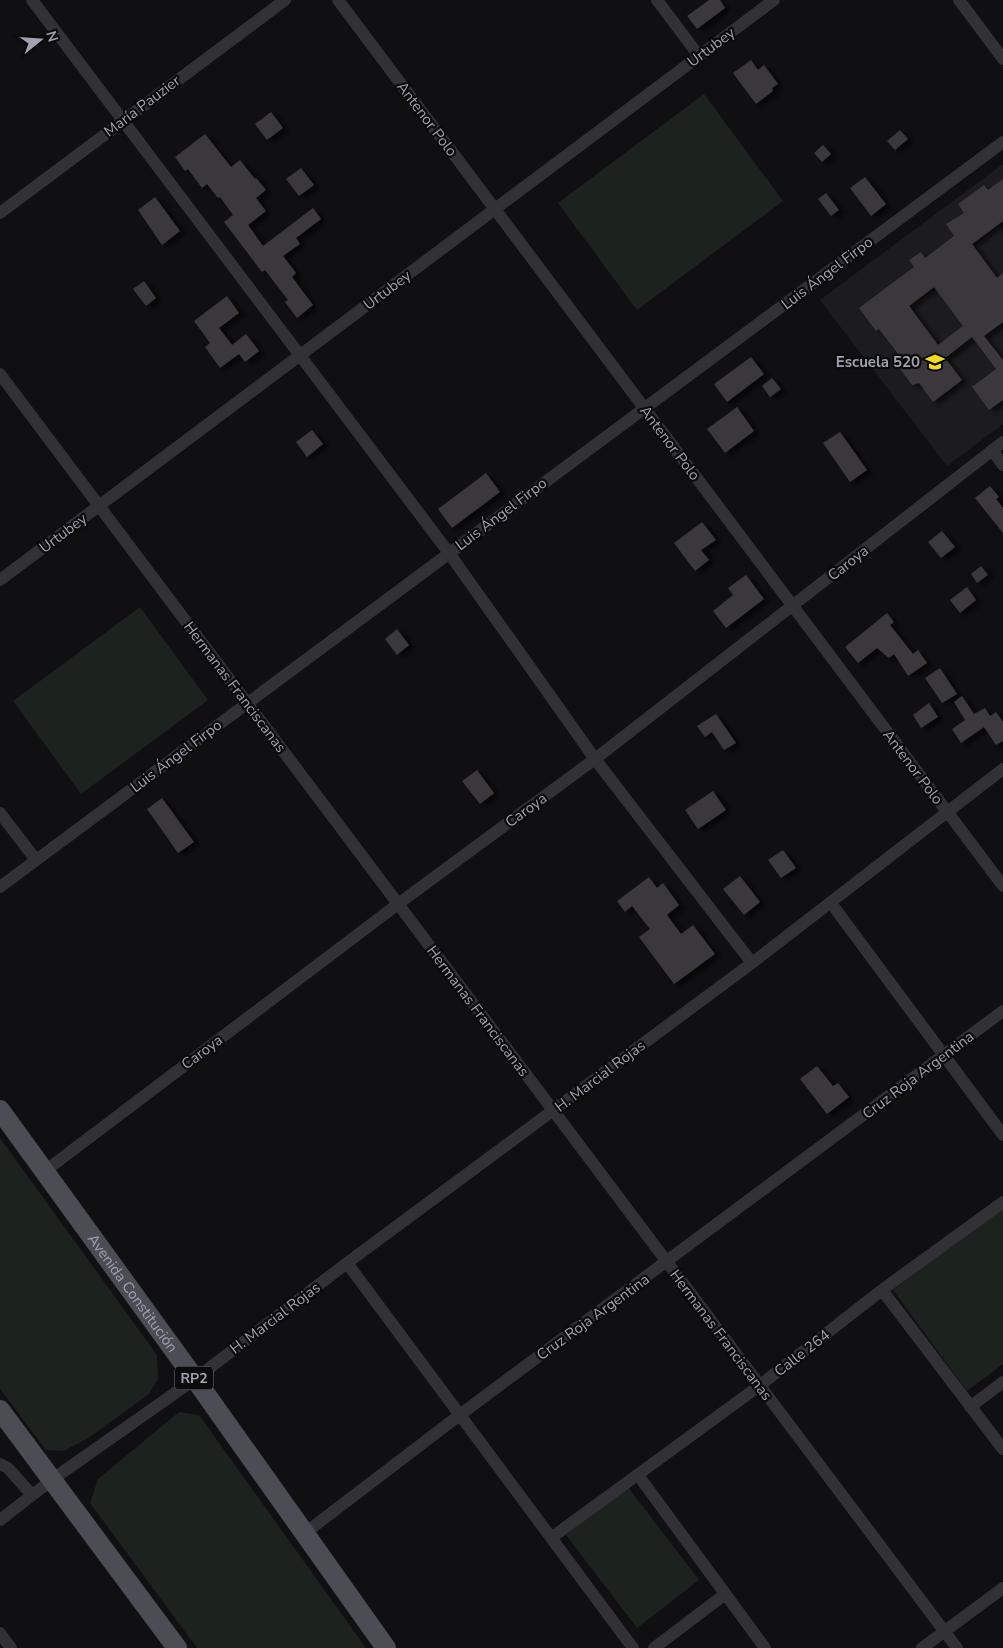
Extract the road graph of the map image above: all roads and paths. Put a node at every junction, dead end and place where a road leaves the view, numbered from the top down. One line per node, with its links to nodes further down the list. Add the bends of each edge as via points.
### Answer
1 (32, 0): 9 (street)
2 (285, 0): 9 (street, María Pauzier)
3 (338, 0): 11 (street, Antenor Polo)
4 (657, 0): 7 (street)
5 (774, 0): 7 (street, Urtubey)
6 (959, 0): 8 (street)
7 (699, 56): 11 (street, Urtubey)
8 (1003, 59)
9 (123, 121): 12 (street, María Pauzier); 13 (street)
10 (1003, 142): 15 (street, Luis Ángel Firpo)
11 (495, 209): 13 (street, Urtubey); 15 (street, Antenor Polo)
12 (0, 213)
13 (300, 355): 19 (street, Urtubey); 20 (street)
14 (0, 374): 19 (street, Hermanas Franciscanas)
15 (644, 408): 20 (street, Luis Ángel Firpo); 22 (street, Antenor Polo)
16 (1003, 442): 17 (street, Caroya)
17 (992, 450): 18 (street); 22 (street, Caroya)
18 (1003, 465)
19 (99, 506): 21 (street, Urtubey); 23 (street, Hermanas Franciscanas)
20 (449, 553): 23 (street, Luis Ángel Firpo); 24 (street)
21 (0, 580)
22 (792, 607): 24 (street, Caroya); 27 (street, Antenor Polo)
23 (247, 703): 28 (street, Luis Ángel Firpo); 32 (street, Hermanas Franciscanas)
24 (595, 759): 32 (street, Caroya); 33 (street)
25 (1003, 769): 27 (street, H. Marcial Rojas)
26 (0, 813): 28 (street)
27 (948, 813): 29 (street, Antenor Polo); 31 (street, H. Marcial Rojas)
28 (36, 860): 30 (street, Luis Ángel Firpo)
29 (1003, 886)
30 (0, 887)
31 (831, 903): 33 (street, H. Marcial Rojas); 35 (street)
32 (398, 904): 37 (street, Hermanas Franciscanas); 39 (street, Caroya)
33 (752, 963): 37 (street, H. Marcial Rojas)
34 (1003, 1011): 35 (street, Cruz Roja Argentina)
35 (945, 1055): 38 (street); 41 (street, Cruz Roja Argentina)
36 (0, 1110): 39 (main road, Avenida Constitución / RP2)
37 (553, 1111): 41 (street, Hermanas Franciscanas); 42 (street, H. Marcial Rojas)
38 (1003, 1135)
39 (45, 1171): 44 (main road, Avenida Constitución / RP2)
40 (1003, 1202): 43 (street, Calle 264)
41 (667, 1262): 46 (street, Hermanas Franciscanas); 49 (street, Cruz Roja Argentina)
42 (347, 1263): 44 (street, H. Marcial Rojas); 49 (street)
43 (882, 1290): 46 (street, Calle 264); 47 (street)
44 (195, 1379): 53 (street, H. Marcial Rojas); 56 (main road, Avenida Constitución / RP2)
45 (1003, 1382): 47 (street)
46 (760, 1386): 52 (street, Calle 264); 60 (street, Hermanas Franciscanas)
47 (970, 1407): 50 (street)
48 (0, 1410): 53 (main road)
49 (461, 1414): 56 (street, Cruz Roja Argentina); 57 (street)
50 (1003, 1449)
51 (0, 1464): 54 (street, via 8,1468)
52 (638, 1475): 57 (street, Calle 264); 59 (street)
53 (53, 1479): 54 (street); 63 (main road)
54 (32, 1495): 55 (street)
55 (0, 1520)
56 (305, 1533): 64 (main road, Avenida Constitución / RP2)
57 (551, 1538): 65 (street)
58 (1003, 1588): 60 (street)
59 (724, 1595): 66 (street); 67 (street)
60 (944, 1632): 68 (street); 69 (street, Hermanas Franciscanas)
61 (0, 1633): 62 (street)
62 (11, 1648)
63 (177, 1648)
64 (386, 1648)
65 (633, 1648)
66 (654, 1648)
67 (765, 1648)
68 (922, 1648)
69 (957, 1648)

